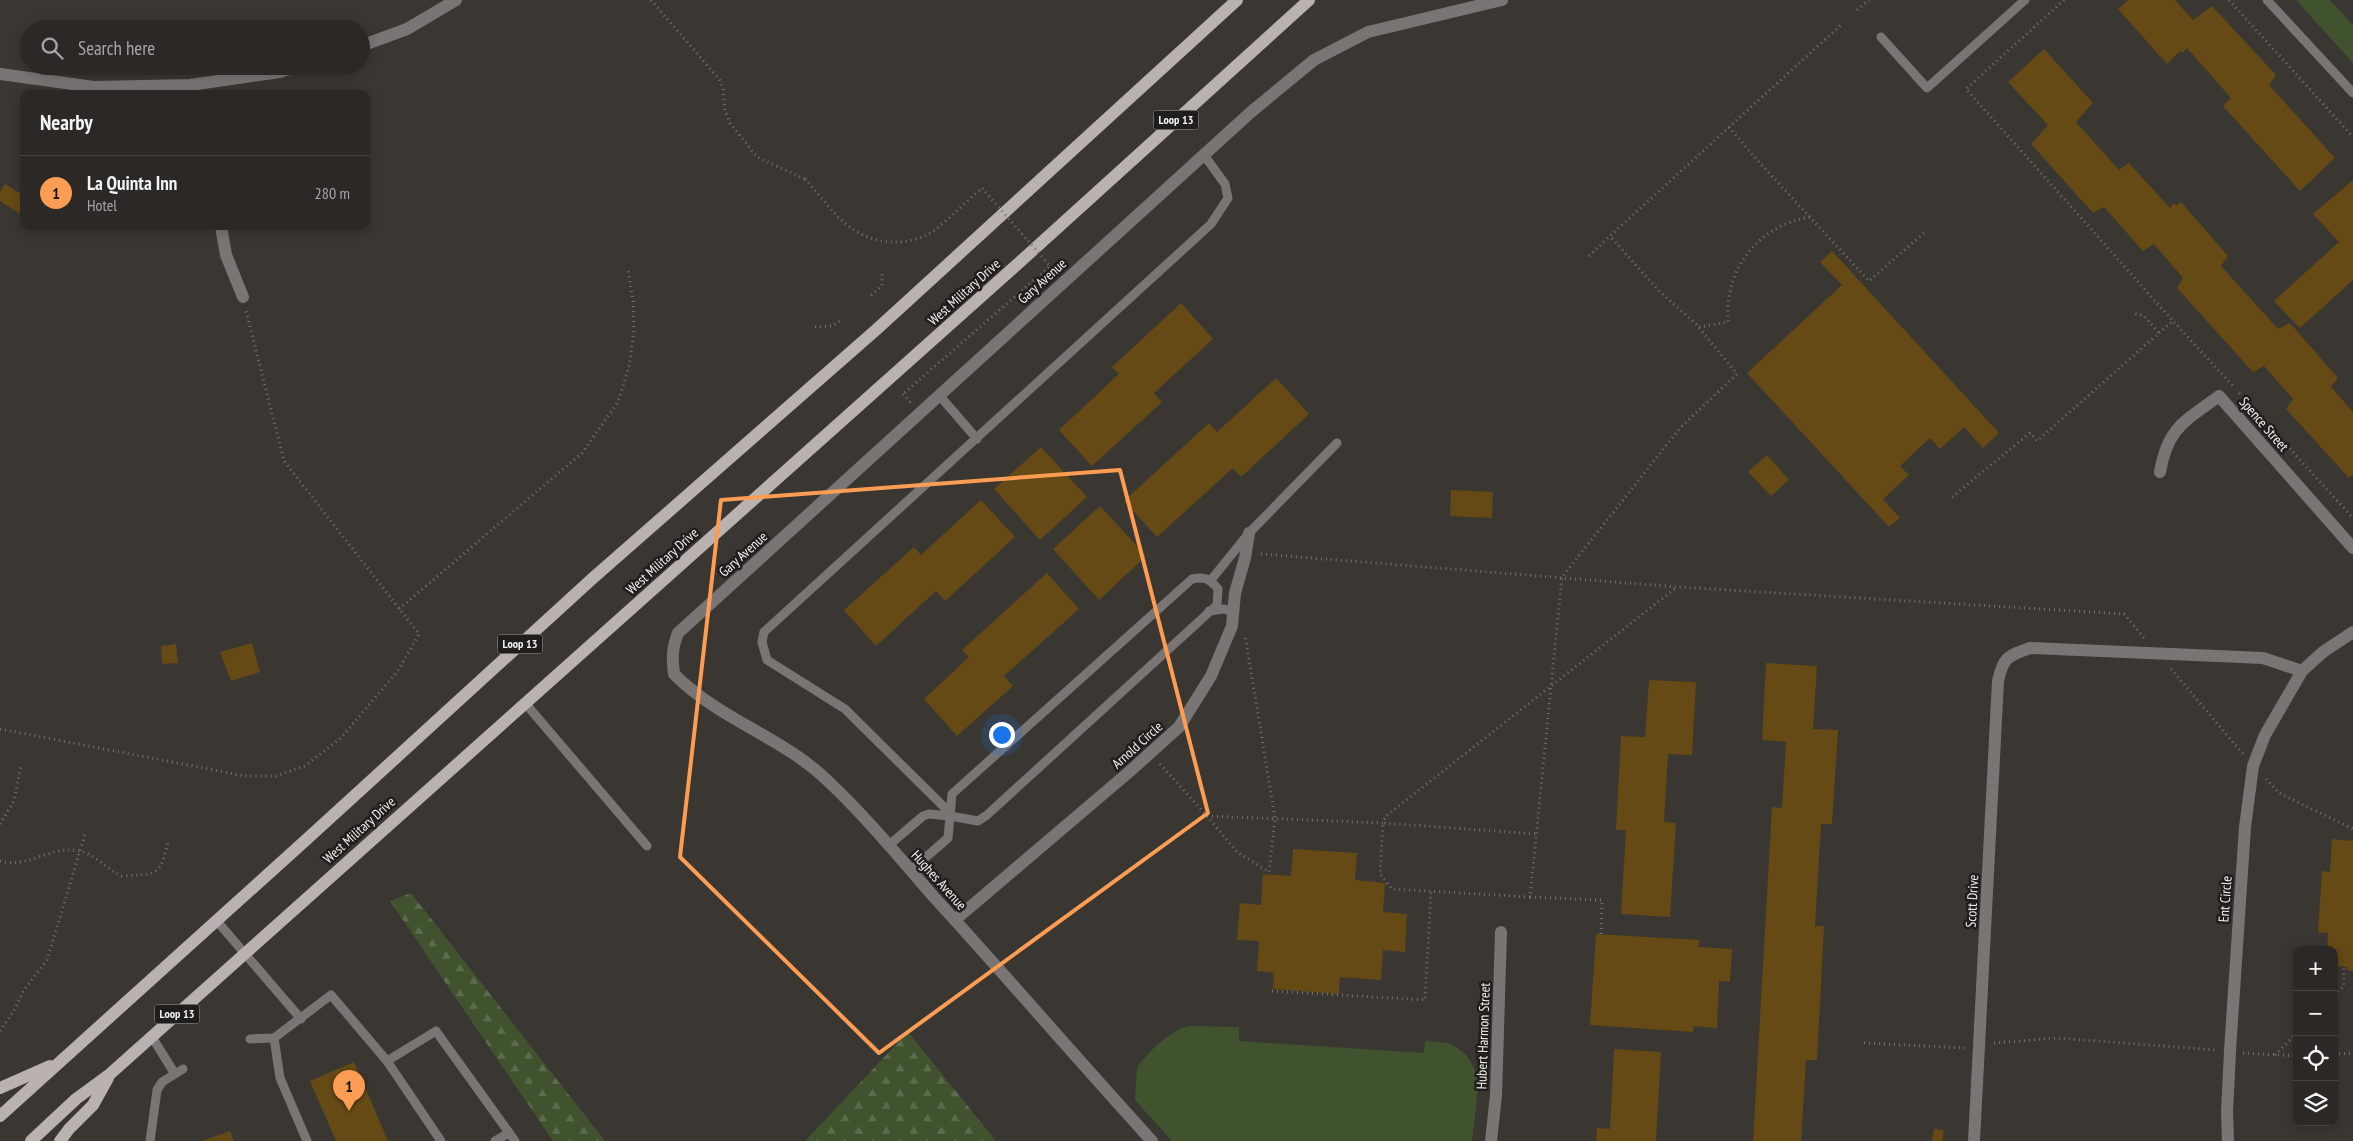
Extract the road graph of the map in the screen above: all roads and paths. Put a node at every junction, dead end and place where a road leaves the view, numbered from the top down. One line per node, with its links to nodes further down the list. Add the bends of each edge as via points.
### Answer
1 (456, 0): 14 (street, via 407,28)
2 (651, 0): 36 (path, bridge, via 719,79 730,124 757,157 805,179 846,225 883,242 918,238 935,230 982,188 1050,266)
3 (1237, 0): 77 (main road, West Military Drive / Loop 13, via 877,329 600,571)
4 (1309, 0): 56 (main road, West Military Drive / Loop 13, via 1014,268)
5 (1502, 0): 21 (street, Gary Avenue, via 1368,32 1314,60)
6 (1869, 0): 11 (path)
7 (2025, 0): 13 (lane, via 1927,88)
8 (2064, 0): 33 (path, via 1966,89)
9 (2230, 0): 20 (path)
10 (2267, 0): 18 (lane)
11 (1857, 10)
12 (1842, 24): 19 (path)
13 (1881, 37)
14 (370, 42)
15 (0, 74): 17 (street, via 94,87)
16 (266, 75): 17 (street)
17 (203, 88)
18 (2353, 93)
19 (1729, 127): 22 (path); 25 (path)
20 (2353, 137)
21 (1204, 155): 37 (street, Gary Avenue); 38 (lane, via 1225,184 1228,198 1211,224)
22 (1810, 217): 24 (path, via 1869,281); 35 (path, via 1780,227 1750,248 1737,266 1730,286 1728,322)
23 (223, 230): 30 (street, via 226,255)
24 (1925, 232)
25 (1610, 236): 26 (path); 35 (path, via 1658,290)
26 (1589, 256)
27 (628, 269): 48 (path, via 634,330 629,367 618,402 582,453)
28 (882, 271): 29 (path, via 882,286)
29 (871, 295)
30 (243, 297): 48 (path, via 284,461)
31 (2132, 314): 41 (path, via 2144,316 2159,333 2037,441 2030,433)
32 (843, 319): 34 (path, via 832,326)
33 (2173, 321)
34 (815, 327)
35 (1699, 327): 45 (path, via 1737,374 1680,428)
36 (903, 394)
37 (939, 395): 38 (lane); 54 (street, Gary Avenue, via 678,633 671,656)
38 (977, 439): 61 (lane, via 764,632 762,642 767,660 845,709)
39 (1337, 443): 42 (lane)
40 (2160, 472): 43 (street, Spence Street, via 2170,436 2179,425 2219,396)
41 (1952, 497)
42 (1248, 533): 46 (lane); 50 (street, Arnold Circle)
43 (2353, 548)
44 (1260, 554): 45 (path)
45 (1562, 577): 47 (path); 55 (path)
46 (1211, 580): 49 (lane, via 1218,589 1217,604); 61 (lane, via 1192,579 952,794)
47 (1678, 587): 52 (path, via 2124,614); 55 (path)
48 (400, 609): 57 (path, via 419,634 397,672 341,738 305,766 276,776 244,776)
49 (1209, 611): 50 (lane, via 1224,609); 61 (lane, via 987,815 978,821)
50 (1233, 612): 58 (street, Arnold Circle, via 1232,626 1210,676 1179,727); 63 (path, via 1245,632)
51 (2353, 632): 53 (street, Ent Circle)
52 (2158, 654): 53 (street, via 2263,658); 60 (path); 92 (street, Scott Drive, via 2030,648 2012,654 2002,663 1998,682)
53 (2302, 671): 60 (street, Ent Circle, via 2264,735)
54 (674, 674): 71 (street, Hughes Avenue, via 710,704 802,759 833,786)
55 (1551, 687): 64 (path, via 1386,816); 68 (path)
56 (525, 703): 70 (lane); 81 (main road, West Military Drive / Loop 13)
57 (0, 729)
58 (1150, 754): 62 (path); 78 (street, Arnold Circle)
59 (21, 766): 65 (path, via 14,801)
60 (2253, 766): 66 (path, via 2279,793); 93 (street, Ent Circle, via 2245,828)
61 (950, 816): 71 (lane, via 923,816); 74 (lane, via 948,838)
62 (1208, 816): 63 (path); 63 (path, via 1237,852 1269,872)
63 (1275, 818): 64 (path)
64 (1383, 823): 68 (path); 75 (path, via 1380,874 1392,889)
65 (0, 824)
66 (2353, 829)
67 (86, 831): 72 (path)
68 (1536, 834): 76 (path)
69 (168, 842): 72 (path, via 162,866 147,875 122,876 96,857)
70 (647, 846)
71 (888, 846): 74 (street, Hughes Avenue)
72 (81, 851): 73 (path, via 56,851 18,863); 86 (path, via 47,960 24,990)
73 (0, 861)
74 (911, 870): 78 (street, Hughes Avenue)
75 (1431, 892): 76 (path); 84 (path, via 1425,1000)
76 (1530, 897): 80 (path, via 1602,900)
77 (216, 920): 81 (lane); 99 (main road, West Military Drive / Loop 13)
78 (955, 920): 113 (street, Hughes Avenue)
79 (1501, 932): 114 (street, Hubert Harmon Street, via 1496,1095)
80 (1601, 934)
81 (245, 953): 85 (lane); 88 (main road, West Military Drive / Loop 13)
82 (2344, 967): 83 (path, via 2344,986)
83 (2338, 991)
84 (1272, 992)
85 (301, 1019): 89 (lane); 98 (lane, via 331,995)
86 (0, 1031)
87 (2294, 1036): 96 (path)
88 (152, 1037): 101 (main road, West Military Drive / Loop 13); 102 (lane)
89 (274, 1038): 90 (lane); 109 (lane, via 280,1078)
90 (250, 1039)
91 (1864, 1043): 92 (path, via 1966,1048)
92 (1980, 1044): 93 (path, via 2057,1038); 115 (street, Scott Drive)
93 (2230, 1051): 96 (path); 116 (street, Ent Circle)
94 (2353, 1053): 95 (path)
95 (2338, 1054)
96 (2274, 1056): 97 (path)
97 (2293, 1056)
98 (387, 1061): 105 (lane, via 436,1031); 110 (lane)
99 (59, 1062): 103 (main road); 104 (main road, West Military Drive / Loop 13)
100 (183, 1069): 102 (lane)
101 (110, 1074): 106 (main road, West Military Drive / Loop 13, via 76,1099); 107 (main road, via 93,1105)
102 (175, 1074): 108 (lane, via 162,1082 157,1090)
103 (0, 1088)
104 (0, 1116)
105 (509, 1133): 111 (lane); 112 (lane)
106 (32, 1141)
107 (60, 1141)
108 (150, 1141)
109 (307, 1141)
110 (441, 1141)
111 (495, 1141)
112 (515, 1141)
113 (1152, 1141)
114 (1491, 1141)
115 (1974, 1141)
116 (2228, 1141)

